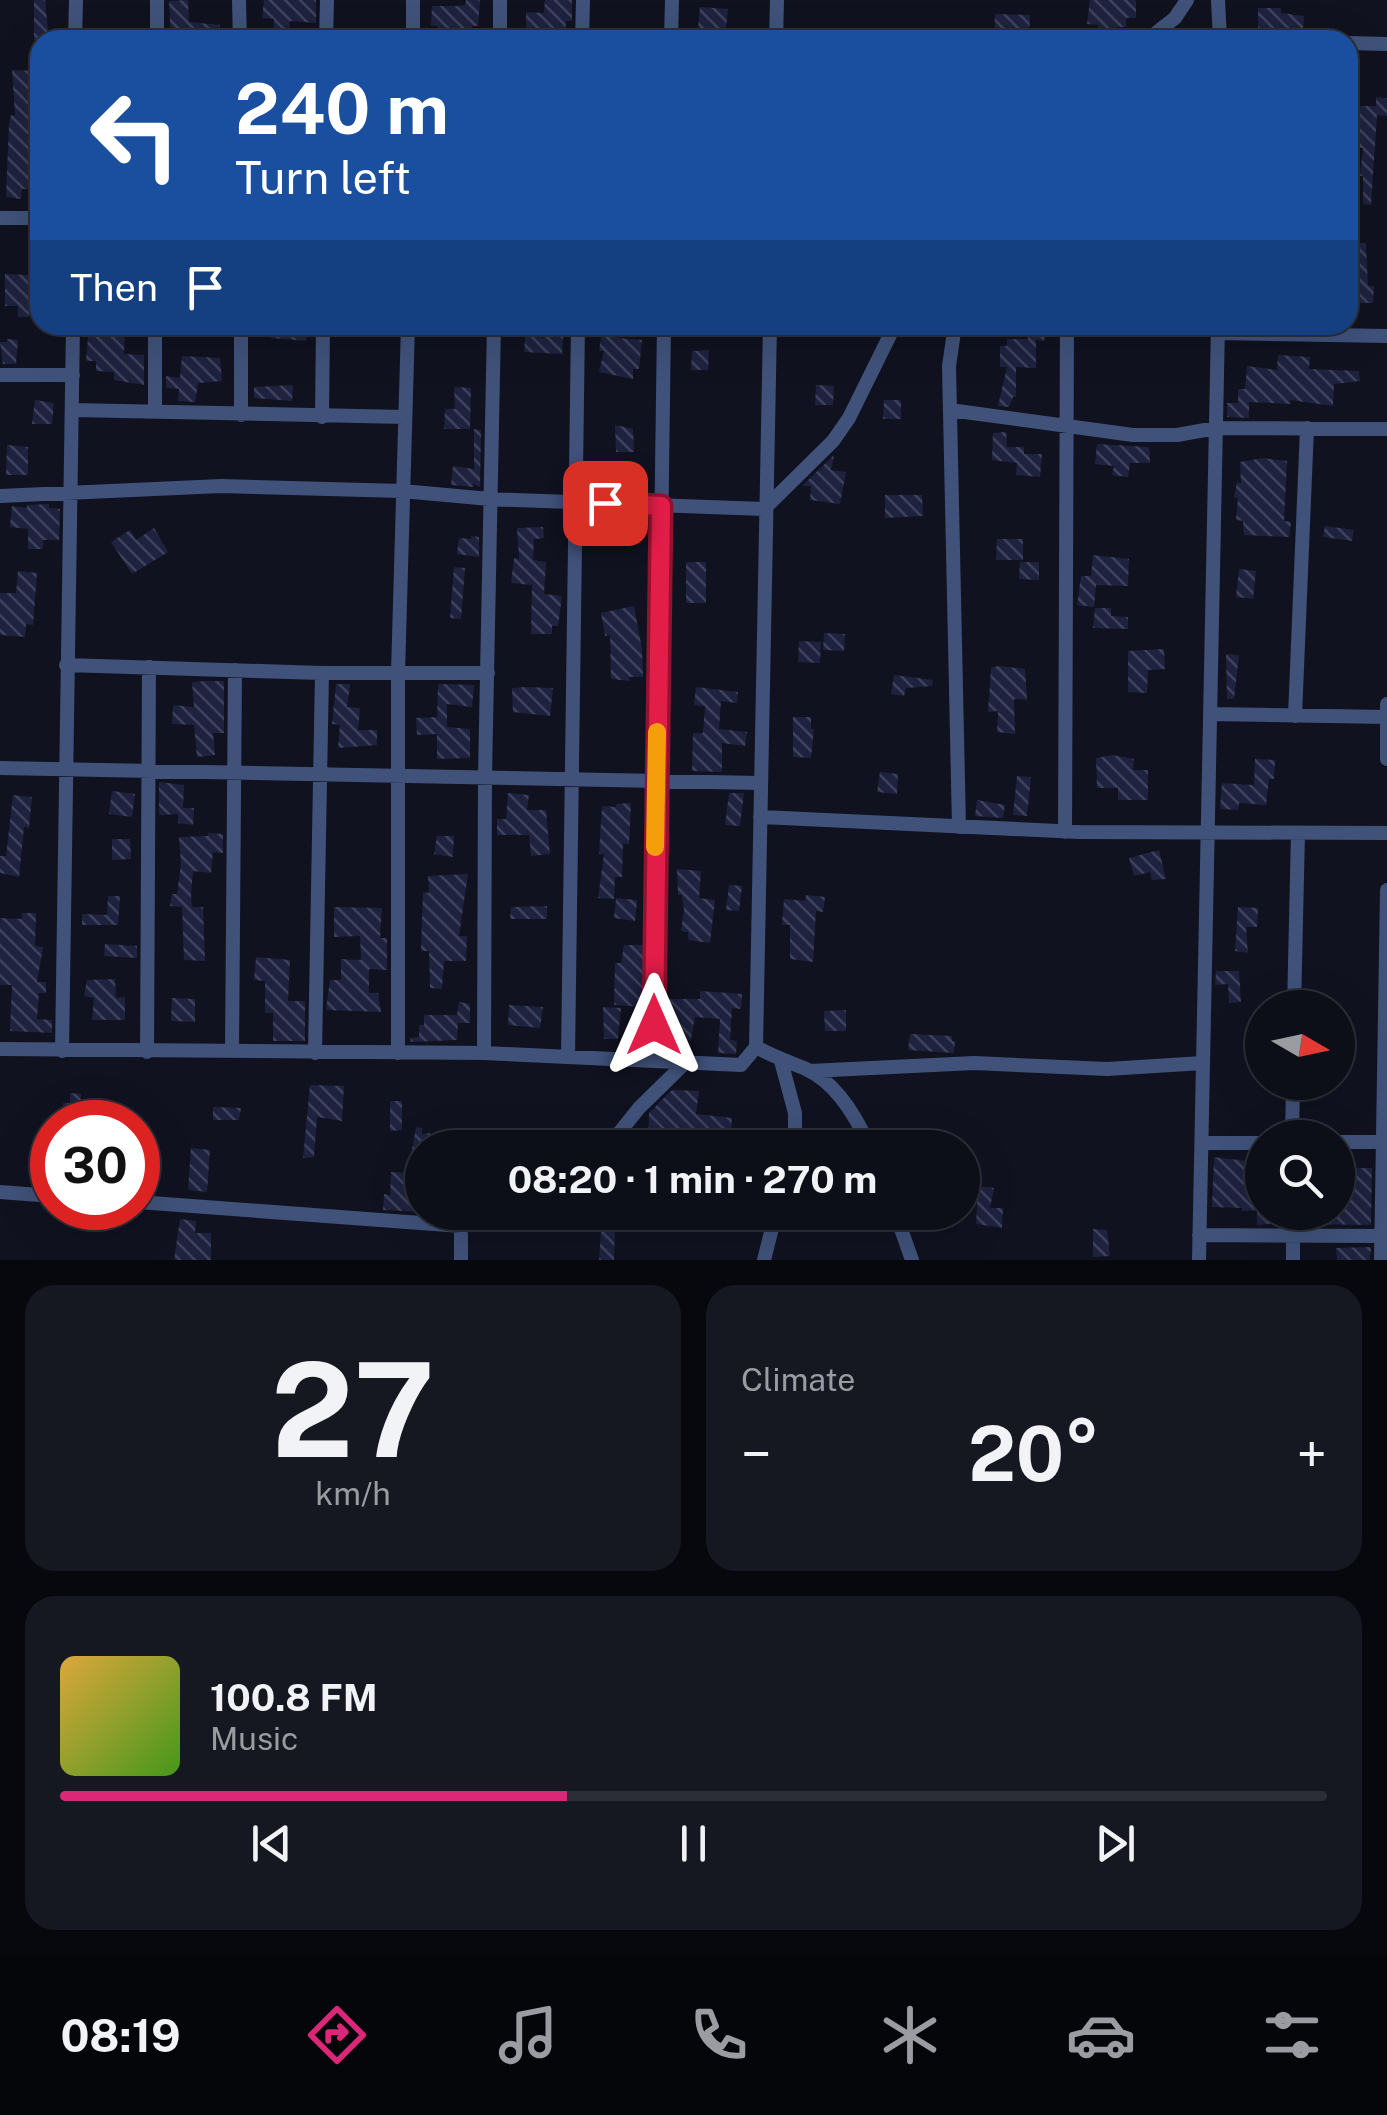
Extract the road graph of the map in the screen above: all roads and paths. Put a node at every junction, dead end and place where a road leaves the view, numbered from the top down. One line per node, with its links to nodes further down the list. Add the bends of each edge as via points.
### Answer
1 (76, 0): 12 (street)
2 (157, 0): 13 (street)
3 (240, 0): 14 (street)
4 (327, 0): 15 (street)
5 (413, 0): 16 (street)
6 (500, 0): 17 (street)
7 (583, 0): 18 (street)
8 (672, 0): 19 (street)
9 (777, 0): 20 (street)
10 (1186, 0): 21 (street)
11 (1218, 0): 22 (street)
12 (75, 30)
13 (157, 30)
14 (240, 30)
15 (326, 30)
16 (413, 30)
17 (500, 30)
18 (582, 30)
19 (671, 30)
20 (776, 30)
21 (1160, 30)
22 (1220, 30)
23 (1358, 43): 24 (street)
24 (1387, 44)
25 (0, 218): 26 (street)
26 (30, 218)
27 (1358, 334): 41 (street)
28 (73, 335): 43 (street)
29 (155, 335): 46 (street)
30 (241, 335): 47 (street)
31 (323, 335): 48 (street)
32 (408, 335): 49 (street)
33 (494, 335): 57 (street)
34 (578, 335): 58 (street)
35 (664, 335): 59 (street)
36 (770, 335): 60 (street)
37 (891, 335): 60 (street, via 832,441)
38 (954, 335): 45 (street)
39 (1067, 335): 50 (street)
40 (1218, 335): 51 (street)
41 (1387, 336)
42 (0, 375): 43 (street)
43 (73, 375): 44 (street)
44 (73, 410): 46 (street); 55 (street)
45 (950, 410): 50 (street); 83 (street)
46 (155, 411): 47 (street)
47 (241, 415): 48 (street)
48 (322, 417): 49 (street)
49 (404, 417): 54 (street)
50 (1067, 426): 51 (street, via 1144,436); 84 (street)
51 (1216, 428): 52 (street); 68 (street)
52 (1307, 428): 53 (street); 69 (street)
53 (1387, 428)
54 (402, 491): 55 (street, via 221,486); 57 (street); 65 (street)
55 (73, 493): 56 (street); 61 (street)
56 (0, 496)
57 (490, 498): 58 (street); 66 (street)
58 (577, 502): 59 (street); 79 (street)
59 (661, 506): 60 (street); 80 (street)
60 (764, 509): 81 (street)
61 (66, 666): 62 (street); 74 (street)
62 (150, 667): 63 (street); 73 (street)
63 (235, 670): 64 (street); 75 (street)
64 (322, 673): 65 (street); 76 (street)
65 (398, 674): 66 (street); 77 (street)
66 (488, 674): 78 (street)
67 (1387, 704): 70 (street)
68 (1211, 714): 69 (street); 85 (street)
69 (1296, 716): 70 (street)
70 (1386, 717): 71 (street)
71 (1387, 759)
72 (0, 768): 74 (street)
73 (148, 769): 74 (street); 75 (street); 94 (street)
74 (65, 770): 93 (street)
75 (234, 773): 76 (street); 95 (street)
76 (318, 775): 77 (street); 97 (street)
77 (398, 776): 78 (street); 98 (street)
78 (485, 776): 79 (street); 96 (street)
79 (572, 777): 80 (street); 99 (street)
80 (656, 780): 81 (street); 100 (street)
81 (759, 783): 82 (street)
82 (760, 817): 83 (street); 91 (street)
83 (960, 828): 84 (street)
84 (1065, 832): 85 (street)
85 (1207, 832): 86 (street); 103 (street)
86 (1298, 833): 87 (street); 90 (street)
87 (1387, 833)
88 (1387, 890): 89 (street)
89 (1386, 956): 109 (street)
90 (1294, 990)
91 (756, 1047): 101 (street); 102 (street, via 741,1065)
92 (0, 1048): 93 (street)
93 (62, 1051): 94 (street)
94 (147, 1052): 95 (street)
95 (232, 1052): 97 (street)
96 (484, 1052): 98 (street); 99 (street)
97 (315, 1053): 98 (street)
98 (398, 1053)
99 (568, 1057): 100 (street)
100 (654, 1060): 102 (street)
101 (780, 1060): 104 (street); 106 (street)
102 (686, 1062): 105 (street)
103 (1202, 1063): 104 (street); 111 (street)
104 (810, 1071): 107 (street, via 842,1099)
105 (622, 1130)
106 (795, 1130)
107 (863, 1130)
108 (1355, 1142): 109 (street)
109 (1382, 1142): 121 (street)
110 (1245, 1143): 111 (street)
111 (1202, 1144): 120 (street)
112 (0, 1192): 113 (street)
113 (30, 1194)
114 (160, 1204): 115 (street)
115 (405, 1222)
116 (461, 1230): 122 (street)
117 (772, 1230): 123 (street)
118 (901, 1230): 124 (street)
119 (1293, 1234): 120 (street); 121 (street); 126 (street)
120 (1199, 1235): 125 (street)
121 (1384, 1236): 127 (street)
122 (461, 1260)
123 (764, 1260)
124 (912, 1260)
125 (1198, 1260)
126 (1293, 1260)
127 (1381, 1260)

